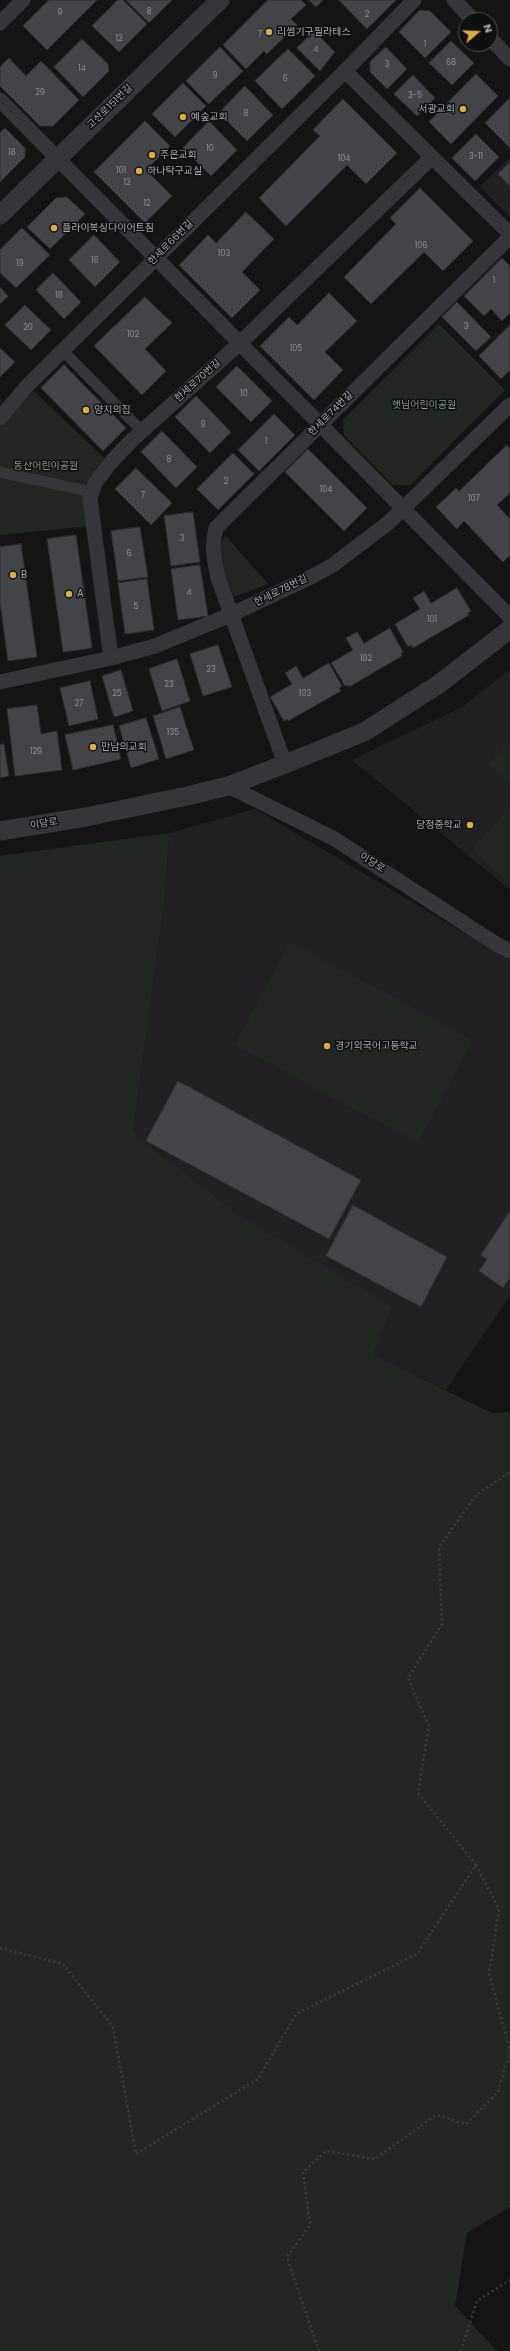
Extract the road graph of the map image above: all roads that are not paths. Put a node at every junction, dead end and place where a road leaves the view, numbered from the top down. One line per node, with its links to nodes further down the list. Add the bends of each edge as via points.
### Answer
1 (23, 0): 6 (street)
2 (220, 0): 11 (street, 고산로151번길)
3 (414, 0): 9 (street, 한세로66번길)
4 (454, 0): 5 (street)
5 (465, 12)
6 (0, 23)
7 (498, 46): 8 (street)
8 (510, 59)
9 (345, 71): 12 (street); 15 (street, 한세로66번길)
10 (0, 100): 11 (street)
11 (58, 157): 13 (street, 고산로151번길); 15 (street)
12 (432, 157): 14 (street); 16 (street, 한세로70번길)
13 (0, 214)
14 (510, 236): 20 (street, 한세로74번길)
15 (157, 258): 16 (street); 17 (street, 한세로66번길)
16 (240, 343): 20 (street); 21 (street, 한세로70번길)
17 (63, 351): 19 (street, 한세로66번길, via 29,384); 21 (street)
18 (510, 405): 24 (street, 한세로78번길)
19 (0, 418)
20 (321, 425): 24 (street); 25 (street, 한세로74번길, via 216,528 213,556)
21 (142, 431): 23 (street, 한세로70번길, via 111,462 95,483)
22 (0, 472): 23 (street)
23 (92, 492): 28 (street, 한세로70번길, via 90,498)
24 (403, 509): 25 (street, 한세로78번길, via 333,565); 26 (street)
25 (230, 615): 28 (street, 한세로78번길, via 155,646); 30 (street, 한세로74번길)
26 (510, 617)
27 (510, 629): 30 (street, 이당로, via 440,684 364,732)
28 (111, 658): 29 (street, 한세로78번길)
29 (0, 679)
30 (285, 764): 31 (street, 이당로)
31 (228, 786): 32 (street, 이당로, via 86,817); 33 (street, 이당로, via 333,838)
32 (0, 831)
33 (510, 951)

